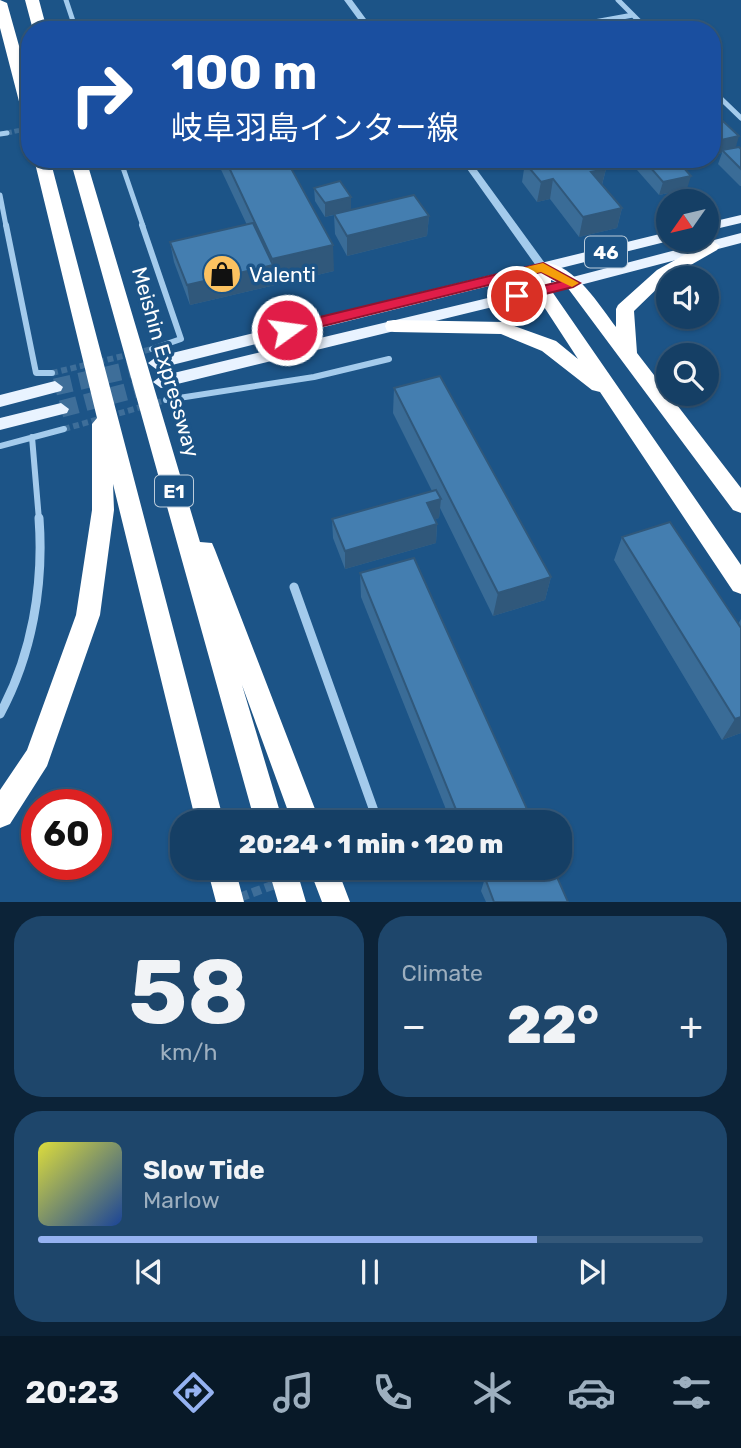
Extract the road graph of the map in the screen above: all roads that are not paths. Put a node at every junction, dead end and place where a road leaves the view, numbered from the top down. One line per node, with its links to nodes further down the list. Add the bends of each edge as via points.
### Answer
1 (32, 0): 7 (highway)
2 (66, 0): 8 (street)
3 (348, 0): 9 (street)
4 (618, 0): 6 (street)
5 (0, 2): 12 (highway)
6 (633, 15): 10 (street); 11 (street)
7 (38, 21)
8 (73, 21)
9 (363, 21)
10 (600, 21)
11 (639, 21)
12 (21, 80)
13 (721, 99): 14 (street)
14 (741, 118)
15 (7, 133): 16 (street)
16 (0, 134)
17 (44, 168): 38 (highway, E1)
18 (81, 168): 41 (highway, Meishin Expressway / E1)
19 (123, 168): 34 (street, via 181,339)
20 (471, 168): 29 (street)
21 (0, 195): 36 (street, via 36,373)
22 (741, 219): 23 (main road)
23 (719, 224)
24 (741, 238): 26 (main road, 46)
25 (656, 240): 29 (main road, 46)
26 (719, 244)
27 (689, 252): 30 (main road, 46)
28 (701, 252): 33 (highway, via 663,274 625,309)
29 (543, 268): 30 (highway); 31 (highway); 34 (main road, 46)
30 (573, 283): 31 (main road, 46); 33 (highway)
31 (542, 290): 32 (main road, 46); 39 (highway)
32 (394, 326): 37 (main road, 46); 39 (highway, via 503,328 549,346)
33 (627, 354): 47 (highway)
34 (154, 356)
35 (389, 359): 41 (street, via 314,377)
36 (54, 380): 40 (main road)
37 (161, 382)
38 (102, 388): 51 (highway, E1); 55 (highway, via 103,510 88,615 37,757)
39 (614, 397): 48 (highway)
40 (0, 401)
41 (157, 402): 52 (highway, Meishin Expressway / E1); 53 (highway)
42 (61, 409): 43 (main road)
43 (0, 424)
44 (64, 429): 45 (street)
45 (32, 437): 46 (street); 50 (street, via 41,547 34,624)
46 (0, 446)
47 (741, 504)
48 (741, 584)
49 (294, 587): 54 (street)
50 (0, 714)
51 (207, 810)
52 (266, 810)
53 (302, 810)
54 (374, 810)
55 (0, 814)
56 (224, 880): 59 (highway)
57 (286, 880): 60 (highway)
58 (328, 880): 61 (highway)
59 (230, 902)
60 (292, 902)
61 (336, 902)

